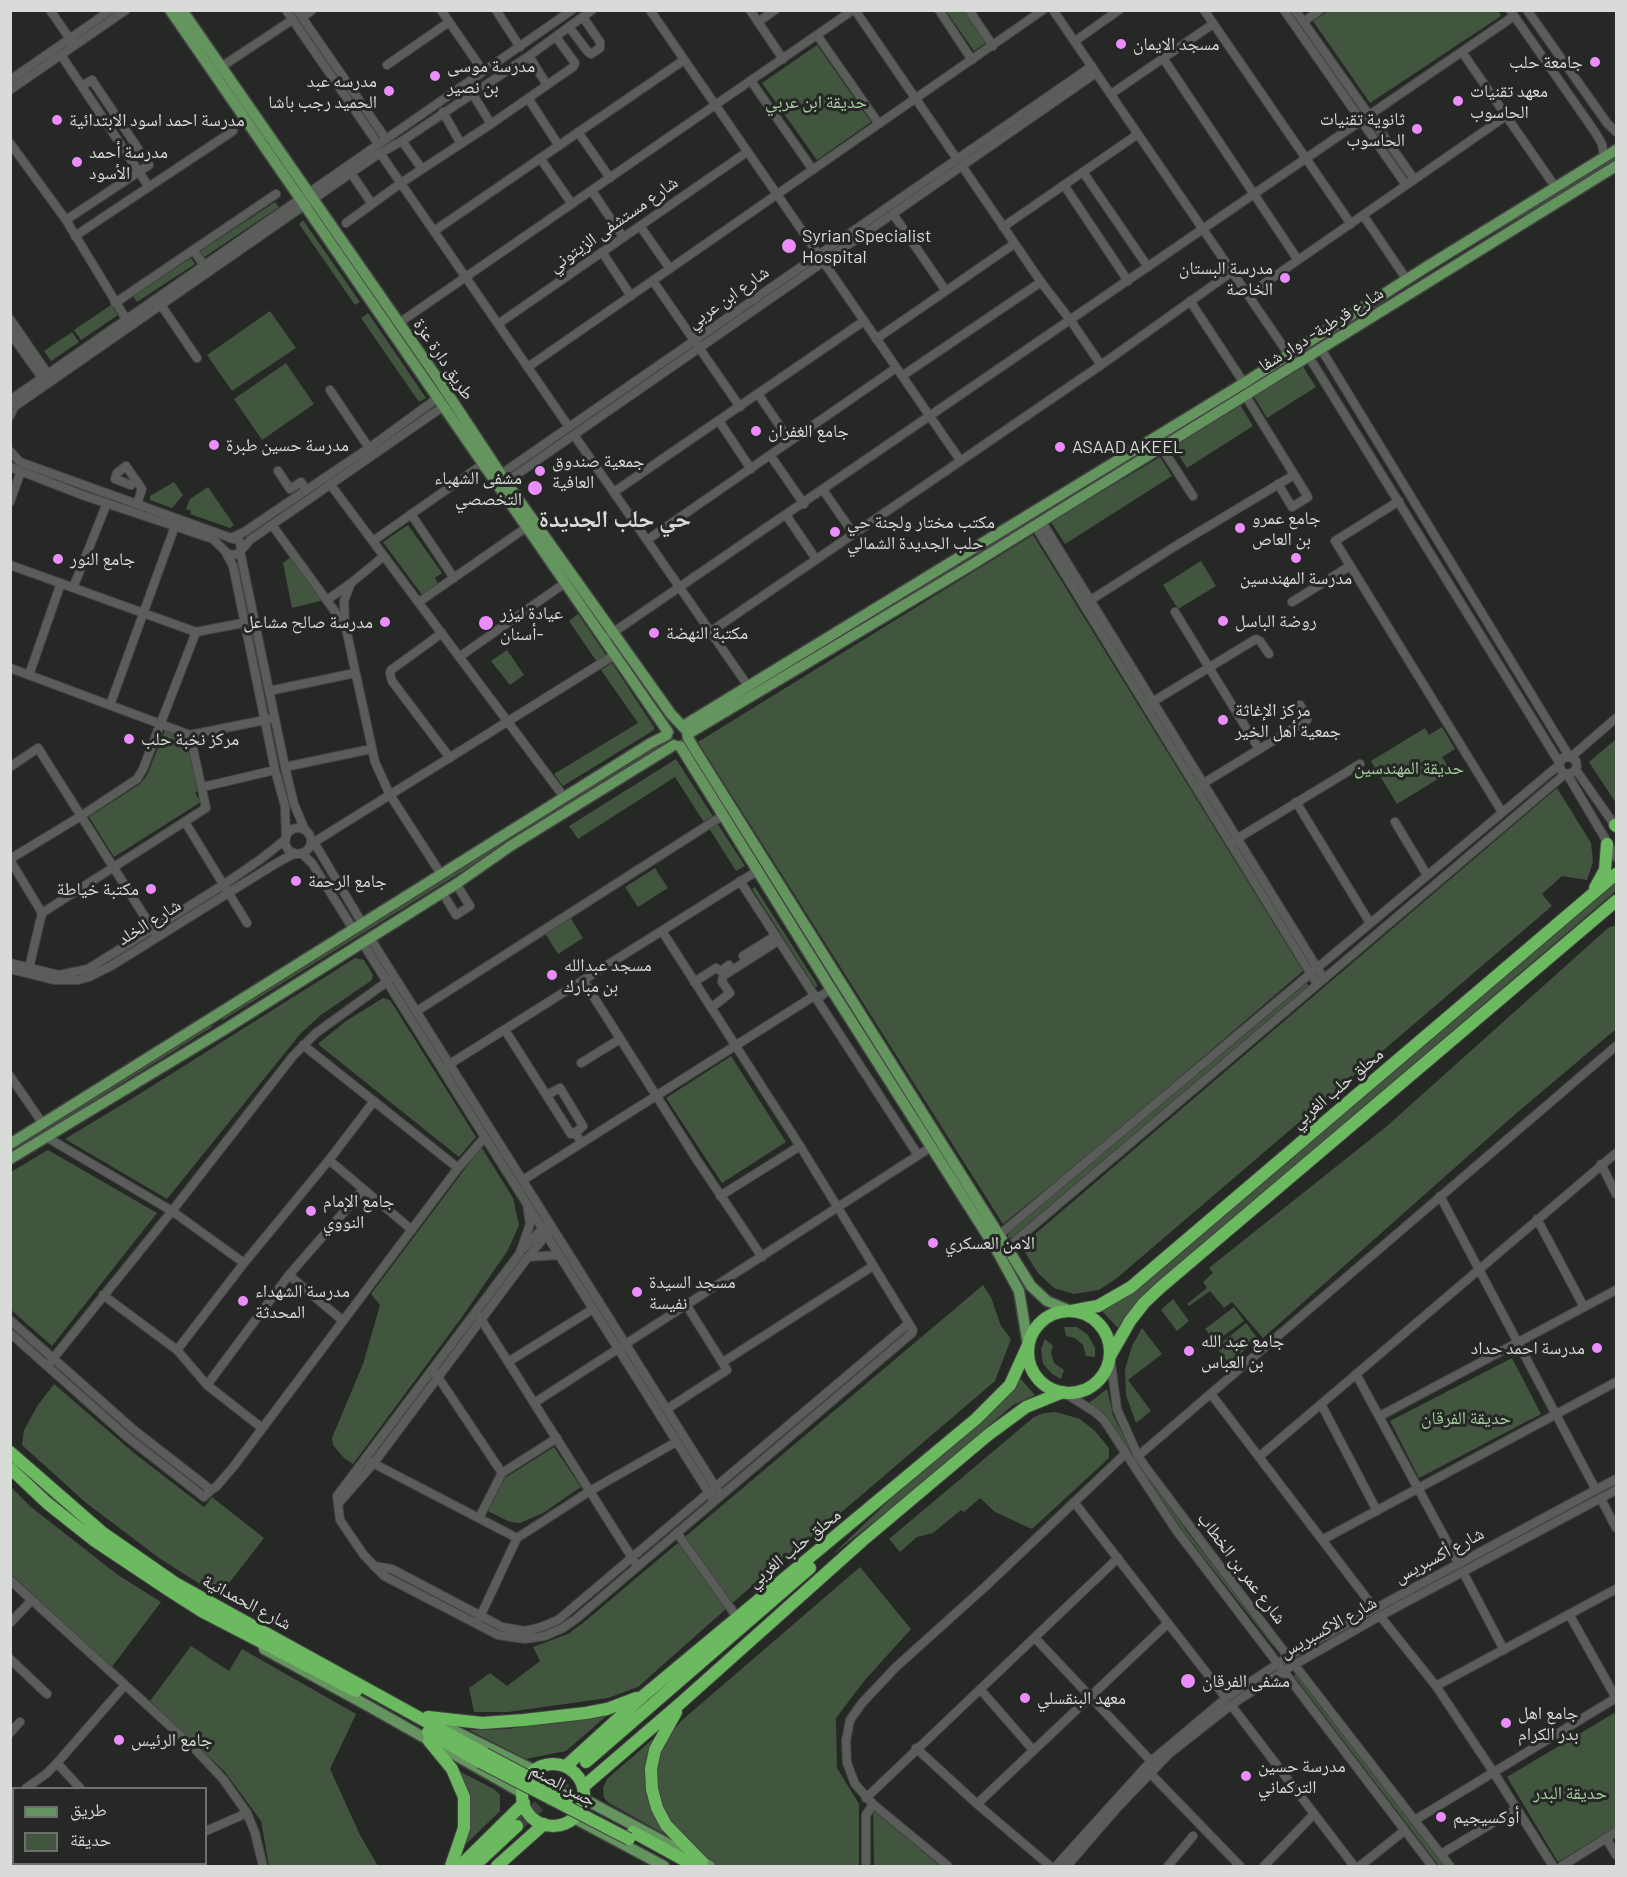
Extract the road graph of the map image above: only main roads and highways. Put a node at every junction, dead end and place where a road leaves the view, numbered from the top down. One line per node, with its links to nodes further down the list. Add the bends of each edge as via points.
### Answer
1 (170, 10): 6 (main road)
2 (182, 10): 6 (main road, طريق دارة عزة)
3 (1617, 150): 5 (main road)
4 (1617, 166): 7 (main road, شارع قرطبة- دوار شفا)
5 (1539, 198): 7 (main road); 8 (main road)
6 (306, 199): 10 (main road); 10 (main road, طريق دارة عزة, via 399,323)
7 (1545, 208): 9 (main road, شارع قرطبة- دوار شفا)
8 (1431, 264): 9 (main road); 11 (main road, via 1244,383)
9 (1438, 275): 11 (main road, شارع قرطبة- دوار شفا, via 1309,357)
10 (434, 382): 14 (main road, طريق دارة عزة, via 504,478); 14 (main road, via 441,401 483,464 565,583)
11 (1196, 420): 12 (main road); 13 (main road, شارع قرطبة- دوار شفا, via 1162,448)
12 (962, 557): 13 (main road); 16 (main road, via 748,686)
13 (968, 567): 16 (main road, شارع قرطبة- دوار شفا)
14 (609, 636): 15 (main road, via 616,654); 16 (main road, طريق دارة عزة)
15 (668, 733): 16 (main road, via 669,741); 16 (main road, via 674,726); 17 (main road)
16 (682, 736): 19 (main road); 29 (main road, via 1031,1286 1047,1301); 30 (main road, via 722,816 996,1250 1019,1291)
17 (505, 834): 19 (main road); 25 (main road)
18 (1607, 844): 21 (highway, via 1605,870)
19 (512, 845): 26 (main road)
20 (1617, 874): 21 (highway, محلق حلب الغربي)
21 (1591, 896): 29 (highway, محلق حلب الغربي, via 1131,1287 1098,1306)
22 (1617, 901): 24 (highway, محلق حلب الغربي)
23 (1617, 912): 24 (highway)
24 (1598, 916): 31 (highway, محلق حلب الغربي, via 1161,1287 1130,1321)
25 (213, 1017): 26 (main road); 27 (main road)
26 (222, 1031): 28 (main road)
27 (10, 1144)
28 (10, 1159)
29 (1071, 1311): 30 (highway, via 1043,1320); 31 (highway, via 1092,1318 1102,1328)
30 (1029, 1345): 32 (highway, via 1029,1361 1036,1376 1048,1387); 35 (highway, محلق حلب الغربي, via 1010,1385 976,1419)
31 (1110, 1356): 32 (highway, via 1105,1372 1094,1384 1079,1391)
32 (1063, 1392): 36 (highway, محلق حلب الغربي, via 1026,1407 988,1435)
33 (10, 1452): 37 (highway, شارع الحمدانية, via 103,1533)
34 (10, 1468): 37 (highway, شارع الحمدانية, via 94,1541 203,1612)
35 (850, 1525): 36 (highway, via 815,1563 588,1764); 38 (highway, محلق حلب الغربي)
36 (862, 1541): 39 (highway, محلق حلب الغربي)
37 (252, 1630): 40 (main road, via 276,1633); 41 (main road, via 266,1651); 42 (highway, شارع الحمدانية)
38 (643, 1696): 40 (highway, via 607,1709 566,1717 482,1723); 43 (highway, محلق حلب الغربي)
39 (683, 1701): 45 (highway, محلق حلب الغربي); 50 (highway, via 655,1750 652,1789 666,1825)
40 (428, 1717): 44 (main road)
41 (429, 1741): 46 (main road); 51 (highway, via 452,1769 464,1797 464,1828)
42 (483, 1758): 49 (highway, جسر الصنم, bridge)
43 (566, 1766): 44 (highway, via 549,1764); 45 (highway, via 577,1774)
44 (534, 1770): 46 (highway, via 528,1777)
45 (584, 1793): 47 (highway, via 582,1808); 50 (main road)
46 (523, 1798): 48 (highway, via 529,1814); 52 (highway)
47 (574, 1818): 48 (highway, via 562,1825); 56 (main road)
48 (544, 1824): 55 (highway)
49 (631, 1836): 50 (highway); 57 (highway)
50 (702, 1865)
51 (451, 1866)
52 (460, 1866)
53 (474, 1866): 54 (highway, via 519,1828)
54 (484, 1866)
55 (497, 1866)
56 (664, 1866)
57 (679, 1866)

